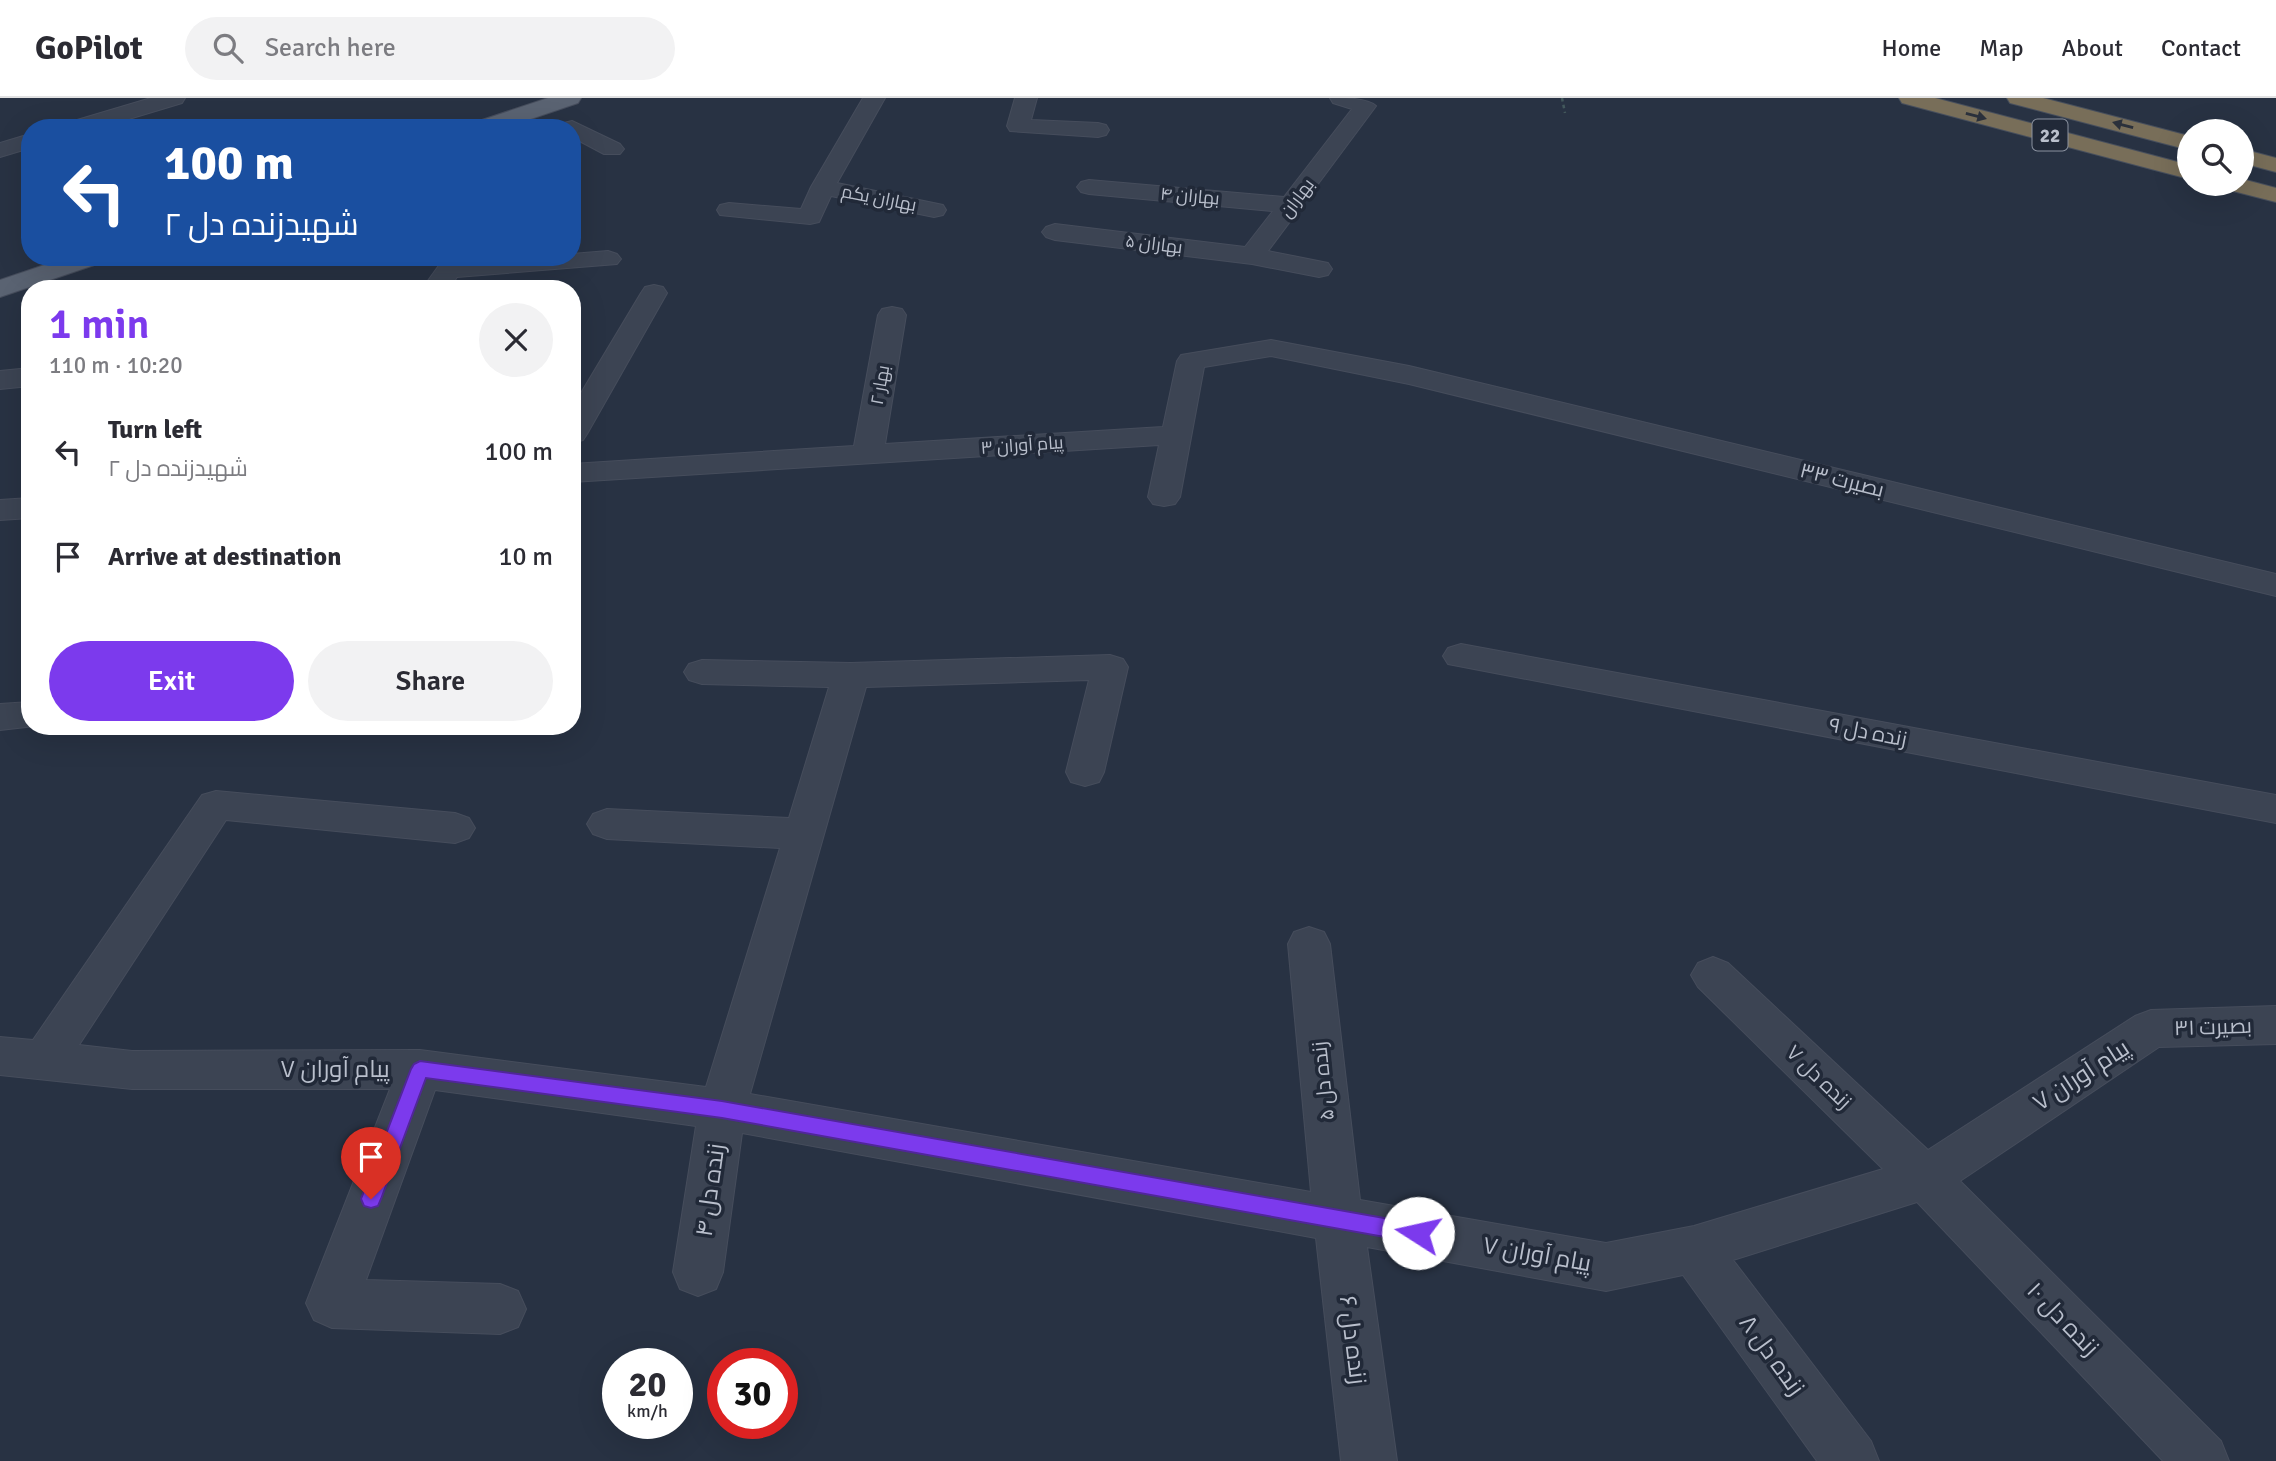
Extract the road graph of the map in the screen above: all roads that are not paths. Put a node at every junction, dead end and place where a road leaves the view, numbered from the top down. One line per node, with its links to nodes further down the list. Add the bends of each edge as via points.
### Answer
1 (174, 98): 9 (street)
2 (570, 98): 8 (main road)
3 (874, 98): 21 (street, بهاران یکم)
4 (1026, 98): 12 (street, via 1018,126)
5 (1341, 98): 25 (street, بهاران, via 1366,106)
6 (1910, 98): 20 (highway, 22, one-way to 20)
7 (2018, 98): 14 (highway, 22, one-way to 7)
8 (536, 109): 10 (main road); 11 (street)
9 (105, 119)
10 (507, 119)
11 (555, 119)
12 (1098, 130)
13 (581, 133): 16 (street)
14 (2177, 140)
15 (21, 144): 17 (street)
16 (612, 149)
17 (0, 150)
18 (2254, 159): 19 (highway)
19 (2276, 165)
20 (2177, 169)
21 (824, 187): 26 (street, بهاران یکم, via 810,217); 27 (street, بهاران یکم)
22 (1089, 187): 25 (street, بهاران ۴)
23 (2254, 189): 24 (highway)
24 (2276, 195)
25 (1292, 205): 29 (street, بهاران)
26 (729, 210)
27 (934, 210)
28 (1055, 232): 29 (street, بهاران ۵)
29 (1252, 256): 34 (street)
30 (608, 259): 31 (street)
31 (581, 261)
32 (68, 266): 35 (main road)
33 (507, 266): 36 (street, via 449,270)
34 (1319, 269)
35 (26, 280)
36 (442, 280)
37 (21, 282): 38 (main road)
38 (0, 289)
39 (654, 293): 43 (street)
40 (892, 315): 45 (street, بهار ۲)
41 (21, 378): 42 (street)
42 (0, 380)
43 (581, 419)
44 (1176, 435): 45 (street, پیام آوران ۳); 47 (street); 50 (street, بصیرت ۳۳, via 1191,361 1271,348 1409,375)
45 (869, 454): 46 (street, پیام آوران ۳)
46 (581, 472)
47 (1164, 497)
48 (21, 509): 49 (street)
49 (0, 510)
50 (2276, 585)
51 (1461, 656): 57 (street, زنده دل ۹)
52 (702, 672): 53 (street)
53 (851, 675): 56 (street, via 1110,667); 60 (street, زنده دل ۴)
54 (21, 716): 55 (street)
55 (0, 717)
56 (1085, 772)
57 (2276, 809)
58 (607, 824): 60 (street)
59 (455, 828): 65 (street, via 216,805)
60 (804, 834): 67 (street, زنده دل ۴)
61 (1309, 944): 69 (street, زنده دل ۵)
62 (1713, 975): 68 (street, زنده دل ۷)
63 (2276, 1025): 64 (street, بصیرت ۳۱)
64 (2151, 1029): 68 (street, پیام آوران ۷)
65 (22, 1059): 66 (street, پیام آوران ۷, via 132,1070)
66 (420, 1069): 67 (street, پیام آوران ۷); 72 (street, via 332,1303)
67 (722, 1109): 69 (street, پیام آوران ۷); 71 (street, زنده دل ۴)
68 (1925, 1178): 70 (street, پیام آوران ۷); 75 (street, زنده دل ۱۰)
69 (1338, 1219): 70 (street, پیام آوران ۷, via 1606,1267); 73 (street, زنده دل ۶)
70 (1694, 1249): 74 (street, زنده دل ۸)
71 (698, 1272)
72 (500, 1309)
73 (1369, 1461)
74 (1850, 1461)
75 (2201, 1461)

